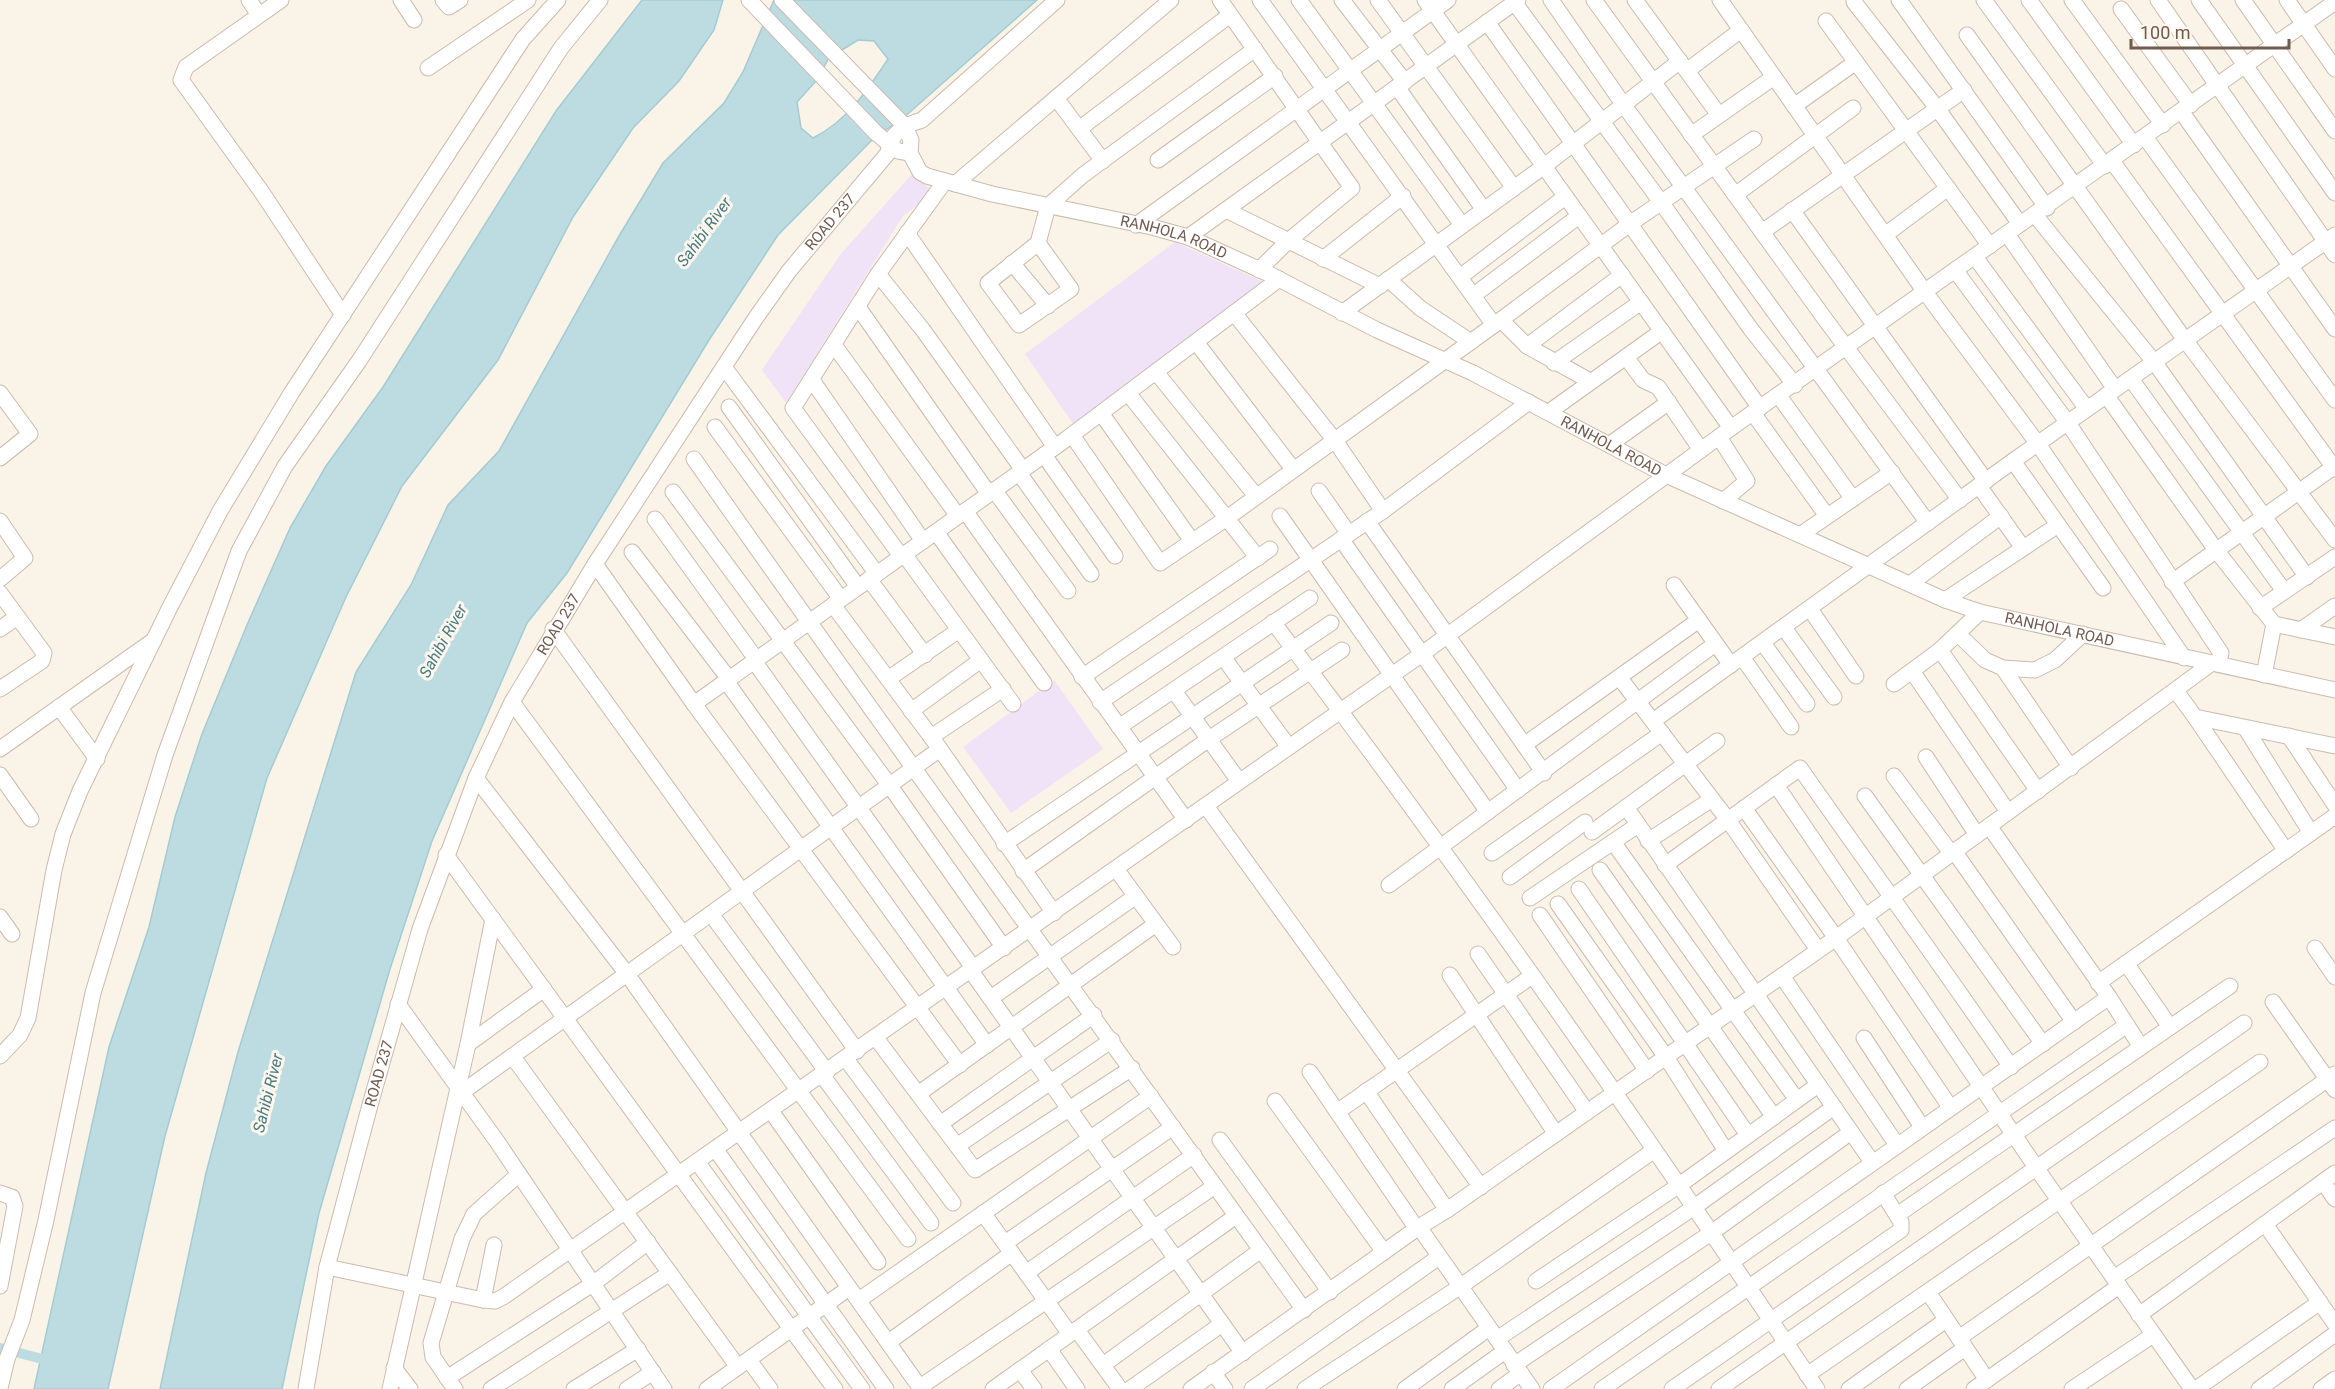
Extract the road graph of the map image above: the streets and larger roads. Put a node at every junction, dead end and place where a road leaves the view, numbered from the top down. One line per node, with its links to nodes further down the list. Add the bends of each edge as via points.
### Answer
1 (249, 0): 36 (street)
2 (281, 0): 36 (street)
3 (401, 0): 38 (street)
4 (443, 0): 5 (street, via 450,7)
5 (460, 0)
6 (528, 0): 53 (street)
7 (558, 0): 145 (street, via 523,39)
8 (600, 0): 559 (street, via 561,48 365,354 285,466 239,551 165,754 93,993 46,1221 22,1320)
9 (749, 0): 84 (street, RANHOLA ROAD)
10 (782, 0): 75 (street)
11 (1057, 0): 75 (street, ROAD 237, via 922,120)
12 (1171, 0): 63 (street)
13 (1220, 0): 37 (street)
14 (1260, 0): 61 (street)
15 (1299, 0): 55 (street)
16 (1342, 0): 48 (street)
17 (1378, 0): 43 (street)
18 (1448, 0): 34 (street)
19 (1551, 0): 65 (street)
20 (1594, 0): 58 (street)
21 (1635, 0): 51 (street)
22 (1720, 0): 42 (street)
23 (1899, 0): 62 (street)
24 (1984, 0): 89 (street)
25 (2030, 0): 83 (street)
26 (2072, 0): 74 (street)
27 (2158, 0): 60 (street)
28 (2199, 0): 52 (street)
29 (2243, 0): 46 (street)
30 (2287, 0): 41 (street)
31 (1516, 1): 40 (street); 72 (street)
32 (2334, 1): 41 (street)
33 (1854, 2): 69 (street)
34 (1429, 5): 43 (street); 45 (street)
35 (2121, 9): 70 (street)
36 (259, 15): 145 (street, via 186,67 181,80)
37 (1230, 15): 47 (street); 76 (street)
38 (414, 20)
39 (1826, 21): 49 (street)
40 (1487, 22): 45 (street); 85 (street)
41 (2304, 24): 46 (street); 54 (street)
42 (1741, 30): 51 (street); 57 (street)
43 (1401, 32): 48 (street); 50 (street)
44 (1967, 34): 94 (street)
45 (1457, 43): 50 (street); 90 (street)
46 (2275, 44): 52 (street); 78 (street)
47 (1255, 49): 56 (street); 88 (street)
48 (1378, 49): 55 (street); 59 (street)
49 (1856, 62): 66 (street); 77 (street)
50 (1426, 66): 59 (street); 95 (street)
51 (1684, 66): 58 (street); 71 (street)
52 (2245, 66): 60 (street); 98 (street)
53 (428, 68)
54 (2335, 69)
55 (1350, 70): 61 (street); 64 (street)
56 (1275, 76): 67 (street); 87 (street)
57 (1774, 77): 66 (street); 71 (street)
58 (1653, 82): 65 (street); 79 (street)
59 (1401, 85): 64 (street); 105 (street)
60 (2218, 85): 70 (street); 118 (street)
61 (1325, 88): 67 (street); 73 (street)
62 (1964, 90): 69 (street); 107 (street)
63 (1056, 98): 76 (street); 93 (street)
64 (1373, 104): 73 (street); 112 (street)
65 (1623, 104): 72 (street); 96 (street)
66 (1794, 106): 80 (street)
67 (1297, 107): 82 (street); 111 (street)
68 (1853, 108): 80 (street)
69 (1937, 108): 77 (street); 110 (street)
70 (2186, 108): 74 (street); 128 (street)
71 (1719, 115): 79 (street)
72 (1602, 120): 85 (street); 102 (street)
73 (1349, 121): 82 (street); 100 (street)
74 (2163, 124): 83 (street)
75 (904, 125): 84 (street, ROAD 237); 86 (street, RANHOLA ROAD, via 911,140)
76 (1079, 129): 88 (street)
77 (1906, 130): 92 (street); 97 (street)
78 (2335, 131)
79 (1691, 135): 91 (street)
80 (1815, 136): 92 (street); 99 (street)
81 (1754, 139): 91 (street)
82 (1321, 140): 104 (street); 119 (street, via 1352,188)
83 (2140, 141): 89 (street); 136 (street)
84 (889, 142): 86 (street, RANHOLA ROAD, via 898,151); 160 (street, ROAD 237, via 888,153 789,271)
85 (1573, 144): 90 (street); 109 (street)
86 (910, 153): 93 (street, RANHOLA ROAD, via 920,172)
87 (1158, 160)
88 (1103, 161): 103 (street)
89 (2109, 163): 94 (street); 142 (street)
90 (1543, 167): 95 (street); 101 (street)
91 (1714, 167): 96 (street); 99 (street)
92 (1843, 175): 106 (street); 116 (street)
93 (950, 182): 103 (street, RANHOLA ROAD); 113 (street)
94 (2077, 186): 107 (street); 150 (street)
95 (1514, 188): 105 (street)
96 (1684, 188): 102 (street); 161 (street, via 1809,362)
97 (1948, 188): 116 (street); 123 (street)
98 (2335, 194)
99 (1735, 195): 114 (street)
100 (1403, 196): 121 (street); 126 (street)
101 (1565, 197): 108 (street); 133 (street)
102 (1661, 202): 109 (street); 166 (street)
103 (1048, 206): 111 (street, RANHOLA ROAD); 120 (street)
104 (1226, 210): 117 (street); 119 (street)
105 (1484, 210): 112 (street)
106 (1792, 210): 114 (street); 147 (street)
107 (2041, 211): 110 (street); 159 (street)
108 (1579, 216): 122 (street); 138 (street)
109 (1631, 223): 122 (street); 175 (street)
110 (2020, 224): 115 (street)
111 (1136, 225): 117 (street, RANHOLA ROAD)
112 (1462, 225): 121 (street)
113 (907, 232): 131 (street); 187 (street)
114 (1762, 232): 155 (street)
115 (2007, 234): 123 (street); 167 (street)
116 (1885, 235): 137 (street)
117 (1188, 237): 129 (street, RANHOLA ROAD)
118 (2330, 239): 124 (street); 128 (street)
119 (1287, 242): 126 (street); 129 (street)
120 (1038, 243): 127 (street); 140 (street, via 1071,285 1070,291)
121 (1437, 244): 133 (street); 135 (street)
122 (1600, 245): 132 (street); 146 (street)
123 (1990, 246): 125 (street)
124 (2335, 255)
125 (1975, 257): 130 (street); 176 (street)
126 (1323, 259): 135 (street)
127 (1012, 263): 140 (street); 140 (street, via 988,283 1017,323 1023,325)
128 (2291, 266): 136 (street); 148 (street)
129 (1259, 270): 134 (street, RANHOLA ROAD)
130 (1955, 270): 137 (street); 179 (street)
131 (879, 274): 141 (street); 193 (street)
132 (1622, 275): 139 (street); 154 (street)
133 (1461, 277): 138 (street)
134 (1279, 279): 143 (street); 144 (street, RANHOLA ROAD)
135 (1384, 283): 144 (street); 152 (street)
136 (2257, 289): 142 (street); 171 (street)
137 (1925, 292): 147 (street); 184 (street)
138 (1474, 295): 146 (street)
139 (1641, 302): 149 (street); 158 (street)
140 (1048, 306)
141 (858, 307): 153 (street); 199 (street)
142 (2223, 312): 150 (street); 191 (street)
143 (1234, 313): 151 (street); 183 (street)
144 (1342, 313): 157 (street, RANHOLA ROAD)
145 (343, 315): 265 (street, via 220,511)
146 (1498, 323): 152 (street); 154 (street)
147 (1875, 328): 155 (street); 196 (street)
148 (2335, 329)
149 (1662, 331): 156 (street); 181 (street)
150 (2185, 340): 159 (street); 200 (street)
151 (1196, 342): 162 (street); 192 (street)
152 (1471, 342): 157 (street)
153 (834, 345): 164 (street); 206 (street)
154 (1527, 346): 158 (street)
155 (1847, 349): 161 (street); 203 (street)
156 (1626, 357): 165 (street); 173 (street, via 1638,375 1658,387)
157 (1444, 360): 172 (street, RANHOLA ROAD); 183 (street)
158 (1554, 363): 165 (street)
159 (2155, 363): 163 (street); 210 (street)
160 (724, 367): 230 (street, ROAD 237); 235 (street)
161 (1818, 369): 166 (street); 194 (street)
162 (1156, 372): 169 (street); 201 (street)
163 (2131, 378): 167 (street); 217 (street)
164 (812, 380): 219 (street); 226 (street, via 793,408)
165 (1590, 381): 177 (street)
166 (1795, 385): 170 (street)
167 (2111, 392): 176 (street); 224 (street)
168 (0, 393): 188 (street, via 30,434)
169 (1128, 393): 178 (street); 211 (street)
170 (1779, 396): 175 (street); 202 (street)
171 (2335, 400)
172 (1529, 402): 177 (street, RANHOLA ROAD); 205 (street)
173 (1669, 402): 185 (street); 186 (street)
174 (729, 407): 235 (street)
175 (1757, 410): 181 (street); 208 (street)
176 (2087, 410): 179 (street)
177 (1549, 412): 185 (street, RANHOLA ROAD)
178 (1101, 413): 182 (street); 222 (street)
179 (2068, 423): 184 (street); 236 (street)
180 (715, 427): 245 (street)
181 (1725, 433): 186 (street); 204 (street, via 1747,481)
182 (1072, 435): 187 (street); 222 (street, via 1160,563)
183 (1334, 440): 192 (street); 205 (street)
184 (2038, 444): 190 (street); 275 (street)
185 (1609, 445): 195 (street, RANHOLA ROAD)
186 (1701, 450): 195 (street)
187 (1049, 451): 193 (street); 227 (street)
188 (0, 458)
189 (694, 459): 252 (street)
190 (2013, 461): 196 (street); 216 (street)
191 (2334, 467): 200 (street)
192 (1293, 469): 201 (street)
193 (1021, 471): 199 (street); 232 (street)
194 (1893, 472): 202 (street); 215 (street)
195 (1666, 475): 204 (street, RANHOLA ROAD); 263 (street)
196 (1983, 484): 203 (street); 209 (street)
197 (1319, 491): 220 (street)
198 (673, 492): 266 (street)
199 (992, 492): 206 (street); 240 (street)
200 (2298, 492): 210 (street); 221 (street)
201 (1256, 496): 211 (street)
202 (1853, 499): 208 (street)
203 (1960, 500): 215 (street)
204 (1723, 501): 218 (street, RANHOLA ROAD)
205 (1383, 511): 214 (street)
206 (962, 514): 219 (street); 286 (street)
207 (1280, 516): 229 (street)
208 (1827, 516): 218 (street)
209 (2001, 516): 223 (street); 237 (street)
210 (2265, 517): 217 (street); 233 (street)
211 (1227, 518): 222 (street); 286 (street, via 1264,554)
212 (655, 519): 276 (street)
213 (0, 521): 234 (street, via 25,558)
214 (1367, 521): 220 (street); 263 (street)
215 (1928, 523): 231 (street)
216 (2058, 525): 223 (street); 239 (street)
217 (2241, 533): 224 (street); 241 (street)
218 (1800, 535): 231 (street, RANHOLA ROAD)
219 (930, 536): 226 (street); 290 (street)
220 (1345, 536): 229 (street); 272 (street)
221 (2335, 540)
222 (1192, 541)
223 (2024, 548): 244 (street)
224 (2216, 550): 236 (street); 247 (street)
225 (633, 552): 289 (street)
226 (903, 555): 235 (street); 259 (street)
227 (1115, 556)
228 (2335, 557): 233 (street)
229 (1312, 559): 283 (street); 301 (street)
230 (595, 564): 258 (street, ROAD 237); 302 (street)
231 (1870, 566): 237 (street, RANHOLA ROAD); 248 (street)
232 (1091, 574)
233 (2307, 576): 241 (street)
234 (0, 579)
235 (868, 580): 245 (street); 273 (street)
236 (2172, 582): 279 (street, via 2220,651)
237 (1910, 584): 244 (street, RANHOLA ROAD)
238 (1674, 585): 251 (street)
239 (2103, 588)
240 (1068, 591)
241 (2284, 591): 247 (street)
242 (0, 592): 250 (street)
243 (1310, 598): 253 (street)
244 (1945, 600): 249 (street, RANHOLA ROAD)
245 (837, 602): 252 (street); 288 (street)
246 (2335, 606): 260 (street)
247 (2260, 608): 255 (street)
248 (1810, 609): 256 (street); 285 (street)
249 (1980, 612): 261 (street); 262 (street, RANHOLA ROAD)
250 (17, 617): 257 (street); 293 (street, via 44,653 42,661)
251 (1699, 620): 268 (street); 287 (street)
252 (808, 622): 266 (street); 327 (street)
253 (1273, 622): 269 (street); 274 (street)
254 (1331, 623): 269 (street)
255 (2274, 624): 260 (street); 284 (street)
256 (1784, 628): 267 (street); 298 (street)
257 (0, 629)
258 (553, 629): 300 (street, ROAD 237); 375 (street)
259 (959, 630): 273 (street); 277 (street)
260 (2301, 630): 264 (street)
261 (1958, 634): 271 (street); 280 (street, via 1985,660)
262 (2083, 634): 275 (street, RANHOLA ROAD); 280 (street, via 2046,666 2035,670)
263 (1448, 636): 272 (street); 319 (street)
264 (2335, 637)
265 (157, 638): 306 (street); 325 (street)
266 (783, 639): 276 (street); 336 (street)
267 (1763, 643): 278 (street); 304 (street)
268 (1715, 644): 278 (street); 299 (street)
269 (1293, 649): 281 (street); 291 (street)
270 (1342, 650): 281 (street)
271 (1940, 650): 282 (street); 338 (street)
272 (1422, 654): 283 (street); 337 (street)
273 (925, 655): 288 (street)
274 (1223, 657): 291 (street); 295 (street)
275 (2184, 658): 279 (street, RANHOLA ROAD)
276 (755, 660): 289 (street); 345 (street)
277 (981, 660): 294 (street); 307 (street)
278 (1736, 661): 312 (street); 313 (street)
279 (2215, 664): 284 (street, RANHOLA ROAD); 297 (street)
280 (2002, 668): 328 (street)
281 (1311, 671): 305 (street); 308 (street)
282 (1912, 671): 292 (street); 348 (street)
283 (1393, 674): 308 (street); 347 (street)
284 (2264, 675): 296 (street, RANHOLA ROAD)
285 (1856, 676)
286 (1082, 677): 301 (street)
287 (1619, 677): 299 (street); 319 (street)
288 (888, 679): 307 (street)
289 (727, 680): 302 (street); 355 (street)
290 (1044, 683)
291 (1243, 683): 305 (street); 309 (street)
292 (1894, 684)
293 (0, 689)
294 (1003, 689): 303 (street); 318 (street)
295 (1174, 690): 309 (street); 311 (street)
296 (2335, 690)
297 (2176, 691): 310 (street); 328 (street)
298 (1834, 697)
299 (1638, 701): 312 (street); 329 (street)
300 (512, 702): 333 (street, ROAD 237); 389 (street)
301 (1100, 702): 311 (street)
302 (694, 704): 362 (street)
303 (1013, 704)
304 (1807, 704)
305 (1258, 705): 316 (street); 321 (street)
306 (59, 707): 322 (street); 325 (street)
307 (911, 711): 318 (street)
308 (1341, 711): 321 (street); 361 (street)
309 (1193, 717): 316 (street); 323 (street)
310 (2195, 717): 314 (street); 363 (street)
311 (1119, 727): 323 (street)
312 (1657, 727): 326 (street); 341 (street)
313 (1791, 727)
314 (2246, 729): 315 (street); 357 (street)
315 (2289, 736): 320 (street); 342 (street)
316 (1209, 739): 332 (street); 334 (street)
317 (1717, 741): 326 (street)
318 (935, 743): 327 (street); 359 (street)
319 (1524, 745): 329 (street)
320 (2335, 746)
321 (1289, 747): 334 (street)
322 (0, 749)
323 (1139, 754): 332 (street); 359 (street)
324 (1926, 757): 356 (street)
325 (97, 759): 435 (street, via 70,815 60,847 28,1018 20,1035)
326 (1685, 764): 340 (street); 344 (street)
327 (915, 768): 336 (street); 387 (street)
328 (2071, 768): 338 (street)
329 (1544, 773): 337 (street)
330 (0, 775): 350 (street)
331 (1894, 776): 364 (street)
332 (1156, 777): 351 (street); 370 (street)
333 (476, 778): 366 (street, ROAD 237); 399 (street)
334 (1239, 781): 343 (street)
335 (1776, 785): 346 (street); 377 (street, via 1800,768); 383 (street)
336 (890, 786): 345 (street); 392 (street)
337 (1518, 790): 347 (street)
338 (2038, 791): 348 (street)
339 (1866, 796): 371 (street)
340 (1712, 799): 352 (street); 358 (street)
341 (1569, 801): 354 (street); 365 (street)
342 (2335, 805)
343 (1206, 806): 351 (street); 443 (street)
344 (1626, 807): 353 (street); 354 (street)
345 (860, 808): 355 (street); 398 (street)
346 (1744, 808): 352 (street); 390 (street)
347 (1488, 812): 361 (street)
348 (2008, 812): 356 (street)
349 (2335, 816): 357 (street)
350 (31, 819)
351 (1186, 820): 368 (street)
352 (1728, 820): 367 (street); 394 (street)
353 (1638, 825): 358 (street); 360 (street)
354 (1588, 827): 360 (street); 372 (street)
355 (831, 829): 362 (street); 407 (street)
356 (1983, 830): 364 (street); 404 (street)
357 (2311, 833): 363 (street)
358 (1648, 842): 367 (street)
359 (1004, 844): 370 (street)
360 (1608, 845): 378 (street); 416 (street)
361 (1442, 846): 373 (street); 401 (street)
362 (803, 850): 375 (street); 415 (street)
363 (2286, 851): 397 (street)
364 (1952, 852): 371 (street); 420 (street)
365 (1492, 853)
366 (446, 855): 385 (street); 414 (street, ROAD 237)
367 (1665, 865): 410 (street)
368 (1116, 869): 376 (street); 380 (street)
369 (1600, 870): 424 (street)
370 (1023, 871): 380 (street)
371 (1922, 874): 377 (street); 431 (street)
372 (1510, 877)
373 (1389, 885)
374 (1579, 889): 429 (street)
375 (742, 891): 381 (street); 434 (street)
376 (1136, 896): 386 (street); 396 (street)
377 (1890, 897): 383 (street); 441 (street, via 1936,956)
378 (1530, 898)
379 (1558, 904): 437 (street)
380 (1054, 913): 387 (street)
381 (711, 914): 389 (street); 446 (street)
382 (1540, 915): 444 (street)
383 (1865, 915): 390 (street); 450 (street)
384 (0, 917): 388 (street)
385 (493, 919): 408 (street); 430 (street)
386 (1156, 924): 391 (street); 405 (street)
387 (1030, 929): 392 (street); 396 (street)
388 (12, 934)
389 (684, 934): 399 (street); 452 (street)
390 (1836, 938): 394 (street); 460 (street)
391 (1173, 947)
392 (1004, 948): 398 (street)
393 (2315, 948): 403 (street)
394 (1818, 950): 402 (street)
395 (1478, 954): 409 (street)
396 (1050, 956): 405 (street); 412 (street)
397 (2126, 963): 404 (street); 425 (street)
398 (973, 970): 407 (street); 412 (street)
399 (627, 974): 419 (street); 472 (street)
400 (1450, 975): 418 (street)
401 (1532, 976): 409 (street); 455 (street)
402 (1782, 976): 410 (street); 478 (street)
403 (2335, 977)
404 (2098, 983): 411 (street)
405 (1071, 985): 417 (street); 423 (street)
406 (2230, 986): 425 (street)
407 (946, 988): 415 (street); 432 (street)
408 (544, 989): 419 (street); 430 (street)
409 (1506, 994): 418 (street); 464 (street)
410 (1756, 994): 416 (street); 449 (street)
411 (2109, 997): 420 (street); 422 (street)
412 (991, 998): 423 (street)
413 (2273, 1002): 447 (street)
414 (398, 1004): 451 (street); 523 (street, ROAD 237)
415 (917, 1009): 426 (street); 440 (street)
416 (1735, 1009): 424 (street); 457 (street)
417 (1094, 1015): 428 (street); 438 (street)
418 (1477, 1016): 443 (street); 473 (street)
419 (566, 1019): 436 (street); 489 (street)
420 (2074, 1022): 431 (street)
421 (2244, 1023): 487 (street)
422 (2127, 1025): 433 (street); 465 (street)
423 (1012, 1027): 432 (street); 438 (street)
424 (1709, 1027): 429 (street); 466 (street)
425 (2170, 1027): 433 (street)
426 (876, 1038): 434 (street); 454 (street)
427 (1863, 1038): 469 (street)
428 (1112, 1041): 442 (street); 448 (street)
429 (1686, 1043): 437 (street); 475 (street)
430 (468, 1044): 451 (street)
431 (2043, 1044): 441 (street)
432 (987, 1045): 440 (street)
433 (2141, 1047): 474 (street)
434 (851, 1055): 446 (street); 499 (street)
435 (0, 1056)
436 (513, 1057): 451 (street); 502 (street)
437 (1666, 1057): 444 (street); 482 (street)
438 (1034, 1058): 448 (street); 467 (street)
439 (2260, 1062): 498 (street)
440 (960, 1065): 454 (street)
441 (2011, 1067): 450 (street)
442 (1132, 1068): 456 (street); 461 (street)
443 (1398, 1070): 453 (street); 493 (street)
444 (1647, 1071): 455 (street)
445 (1310, 1072): 463 (street)
446 (825, 1074): 452 (street); 506 (street)
447 (2332, 1081): 514 (street)
448 (1051, 1082): 461 (street); 479 (street)
449 (1818, 1085): 457 (street); 459 (street)
450 (1981, 1085): 460 (street); 465 (street)
451 (460, 1090): 488 (street); 530 (street)
452 (801, 1090): 462 (street); 511 (street)
453 (1366, 1091): 463 (street); 501 (street)
454 (918, 1094): 467 (street)
455 (1613, 1094): 464 (street); 481 (street)
456 (1151, 1096): 468 (street); 476 (street)
457 (1797, 1100): 466 (street)
458 (1275, 1101): 518 (street)
459 (1834, 1107): 471 (street); 500 (street)
460 (1950, 1107): 469 (street)
461 (1070, 1108): 476 (street); 479 (street, via 975,1170)
462 (771, 1111): 472 (street); 521 (street)
463 (1337, 1112): 509 (street)
464 (1587, 1112): 473 (street)
465 (2000, 1112): 474 (street); 495 (street)
466 (1774, 1117): 475 (street)
467 (940, 1124): 479 (street)
468 (1173, 1127): 483 (street); 486 (street)
469 (1922, 1127): 478 (street)
470 (2335, 1128): 527 (street)
471 (1851, 1132): 484 (street); 510 (street)
472 (738, 1133): 480 (street); 533 (street)
473 (1556, 1134): 493 (street)
474 (2014, 1134): 487 (street); 505 (street)
475 (1748, 1135): 482 (street)
476 (1091, 1137): 486 (street); 503 (street)
477 (1220, 1140): 534 (street)
478 (1897, 1145): 484 (street)
479 (957, 1146)
480 (716, 1150): 485 (street); 542 (street)
481 (1653, 1151): 492 (street); 531 (street)
482 (1726, 1151): 492 (street)
483 (1194, 1155): 491 (street); 496 (street)
484 (1872, 1162): 522 (street)
485 (698, 1163): 489 (street); 546 (street)
486 (1112, 1168): 496 (street); 515 (street)
487 (2037, 1168): 498 (street); 557 (street)
488 (519, 1174): 517 (street); 536 (street, via 474,1214 462,1239)
489 (680, 1175): 502 (street); 551 (street)
490 (2329, 1177): 497 (street); 507 (street)
491 (1215, 1186): 504 (street); 508 (street)
492 (1678, 1186): 500 (street); 526 (street)
493 (1481, 1187): 501 (street)
494 (0, 1193): 529 (street, via 12,1197 15,1206)
495 (1883, 1193): 505 (street); 532 (street)
496 (1133, 1198): 508 (street); 525 (street)
497 (2335, 1199)
498 (2060, 1201): 514 (street); 535 (street)
499 (952, 1203)
500 (1693, 1208): 510 (street); 555 (street)
501 (1447, 1210): 509 (street)
502 (627, 1213): 512 (street); 517 (street)
503 (983, 1213): 515 (street); 539 (street)
504 (1236, 1215): 516 (street); 520 (street)
505 (1897, 1215): 547 (street, via 1902,1227 1897,1234)
506 (931, 1223)
507 (2265, 1224): 541 (street); 545 (street)
508 (1154, 1227): 520 (street); 540 (street)
509 (1418, 1228): 518 (street); 519 (street)
510 (1711, 1233): 522 (street); 566 (street)
511 (909, 1239)
512 (648, 1242): 524 (street); 528 (street)
513 (494, 1245): 538 (street)
514 (2091, 1245): 527 (street); 558 (street)
515 (1008, 1248): 525 (street); 556 (street)
516 (1261, 1250): 537 (street); 543 (street)
517 (572, 1251): 528 (street); 538 (street, via 503,1297)
518 (1384, 1252): 534 (street)
519 (1439, 1257): 531 (street); 596 (street)
520 (1176, 1259): 537 (street); 552 (street)
521 (878, 1262)
522 (1732, 1262): 532 (street); 602 (street)
523 (327, 1267): 530 (street); 577 (street, ROAD 237)
524 (670, 1273): 544 (street); 563 (street)
525 (1026, 1273): 540 (street)
526 (1536, 1281)
527 (2116, 1282): 545 (street); 574 (street)
528 (594, 1283): 544 (street); 573 (street)
529 (0, 1286)
530 (414, 1286): 536 (street); 565 (street)
531 (1461, 1286): 555 (street); 597 (street)
532 (1749, 1287): 547 (street); 603 (street)
533 (849, 1288): 539 (street); 542 (street)
534 (1330, 1292): 543 (street)
535 (1928, 1292): 548 (street); 570 (street)
536 (448, 1293): 538 (street); 573 (street, via 430,1351)
537 (1200, 1294): 549 (street); 564 (street)
538 (483, 1300)
539 (859, 1300): 556 (street)
540 (1046, 1301): 552 (street); 576 (street)
541 (2320, 1302): 550 (street); 610 (street)
542 (828, 1305): 546 (street); 588 (street)
543 (1304, 1310): 562 (street)
544 (612, 1311): 560 (street); 580 (street)
545 (2139, 1315): 554 (street)
546 (810, 1316): 551 (street); 587 (street)
547 (1771, 1320): 557 (street); 604 (street)
548 (1946, 1320): 558 (street); 607 (street)
549 (1222, 1324): 562 (street); 593 (street)
550 (2335, 1324)
551 (791, 1330): 563 (street); 586 (street)
552 (1073, 1332): 561 (street); 564 (street)
553 (2335, 1334): 611 (street)
554 (2153, 1335): 609 (street); 610 (street)
555 (1497, 1340): 566 (street); 598 (street); 599 (street)
556 (890, 1341): 576 (street)
557 (1785, 1342): 570 (street); 605 (street)
558 (1962, 1343): 574 (street); 608 (street)
559 (7, 1349): 575 (street)
560 (638, 1349): 568 (street); 581 (street)
561 (1049, 1349): 567 (street); 591 (street)
562 (1243, 1353): 569 (street)
563 (744, 1363): 572 (street); 585 (street)
564 (1102, 1365): 592 (street)
565 (394, 1368): 578 (street); 579 (street)
566 (1517, 1369): 600 (street); 601 (street)
567 (1020, 1370): 589 (street); 590 (street)
568 (653, 1372): 582 (street); 583 (street)
569 (1213, 1372): 594 (street); 595 (street)
570 (1807, 1375): 606 (street)
571 (2335, 1379): 612 (street)
572 (727, 1383): 584 (street)
573 (451, 1384)
574 (1980, 1384)
575 (0, 1388)
576 (921, 1388)
577 (306, 1389)
578 (390, 1389)
579 (410, 1389)
580 (491, 1389)
581 (574, 1389)
582 (627, 1389)
583 (664, 1389)
584 (706, 1389)
585 (770, 1389)
586 (835, 1389)
587 (862, 1389)
588 (886, 1389)
589 (993, 1389)
590 (1034, 1389)
591 (1077, 1389)
592 (1120, 1389)
593 (1130, 1389)
594 (1191, 1389)
595 (1225, 1389)
596 (1252, 1389)
597 (1305, 1389)
598 (1405, 1389)
599 (1452, 1389)
600 (1499, 1389)
601 (1532, 1389)
602 (1551, 1389)
603 (1602, 1389)
604 (1672, 1389)
605 (1719, 1389)
606 (1817, 1389)
607 (1849, 1389)
608 (1907, 1389)
609 (2073, 1389)
610 (2194, 1389)
611 (2259, 1389)
612 (2321, 1389)

